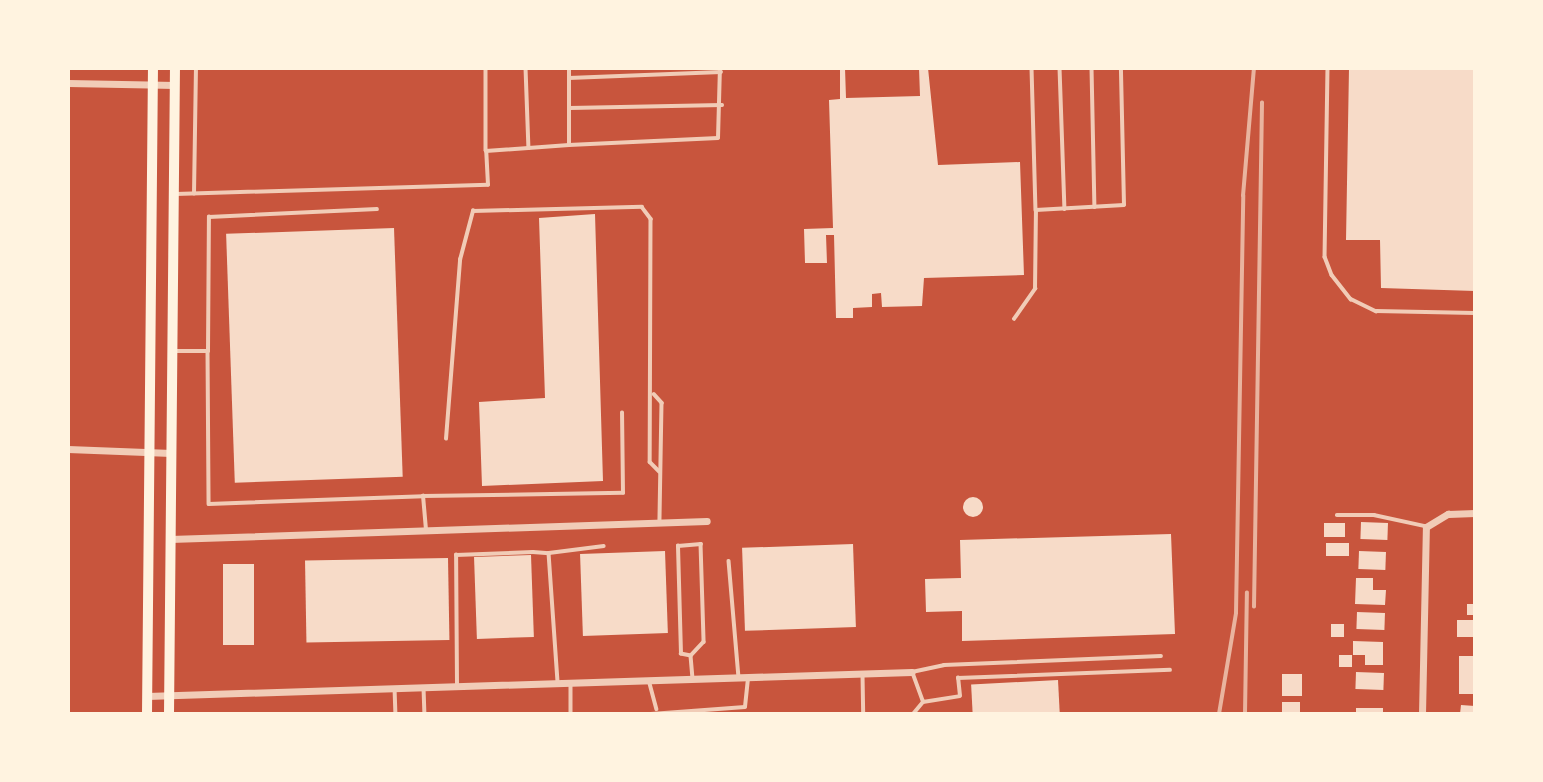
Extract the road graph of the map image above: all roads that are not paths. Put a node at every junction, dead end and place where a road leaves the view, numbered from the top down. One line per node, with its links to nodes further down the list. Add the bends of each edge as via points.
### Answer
1 (153, 68): 15 (main road)
2 (175, 68): 16 (main road)
3 (195, 68): 22 (lane)
4 (486, 68): 21 (lane)
5 (526, 68): 20 (lane)
6 (569, 68): 13 (lane)
7 (1032, 68): 27 (lane)
8 (1060, 68): 26 (lane)
9 (1092, 68): 24 (lane)
10 (1121, 68): 24 (lane, via 1125,205)
11 (1328, 68): 28 (lane, via 1325,257 1332,275 1351,299 1376,311)
12 (720, 70): 13 (lane); 17 (lane)
13 (569, 78): 18 (lane)
14 (68, 83): 15 (street)
15 (152, 85): 16 (street); 36 (main road)
16 (175, 85): 23 (main road)
17 (722, 105): 18 (lane); 19 (lane, via 719,138)
18 (569, 108): 19 (lane)
19 (569, 145): 20 (lane)
20 (529, 148): 21 (lane)
21 (486, 151): 22 (lane, via 488,186)
22 (194, 194): 23 (lane)
23 (174, 195): 30 (main road)
24 (1095, 207): 26 (lane)
25 (377, 209): 31 (lane, via 209,217)
26 (1065, 209): 27 (lane)
27 (1036, 210): 29 (lane, via 1035,289)
28 (1475, 313)
29 (1014, 319)
30 (172, 351): 31 (lane); 37 (main road)
31 (208, 351): 39 (lane, via 209,504)
32 (654, 394): 34 (lane, via 651,219 642,207 473,211 460,260); 38 (lane, via 650,462); 38 (lane, via 662,403 664,459)
33 (622, 413): 39 (lane, via 623,493)
34 (446, 439)
35 (68, 449): 36 (street)
36 (149, 452): 37 (street); 64 (main road)
37 (171, 453): 46 (main road)
38 (659, 471): 43 (lane)
39 (424, 496): 45 (lane)
40 (1475, 513): 44 (street, via 1436,517)
41 (1337, 515): 44 (lane, via 1386,516)
42 (706, 521): 43 (street)
43 (660, 522): 45 (street)
44 (1426, 527): 76 (street)
45 (426, 530): 46 (street)
46 (170, 539): 65 (main road)
47 (604, 546): 48 (lane)
48 (549, 553): 59 (lane); 61 (lane, via 456,555)
49 (729, 561): 55 (lane)
50 (691, 656): 50 (lane, via 681,653 677,546 701,544 704,642); 57 (lane)
51 (1161, 656): 53 (lane)
52 (1170, 670): 66 (lane, via 958,678 960,696)
53 (912, 671): 54 (street); 66 (lane)
54 (863, 673): 56 (street); 74 (lane)
55 (739, 677): 56 (street); 57 (street)
56 (748, 677): 67 (lane, via 745,706)
57 (693, 679): 58 (street)
58 (649, 680): 60 (street); 67 (lane)
59 (558, 683): 60 (street); 61 (street)
60 (570, 683): 72 (lane)
61 (457, 687): 63 (street)
62 (395, 688): 63 (street); 65 (street); 70 (lane)
63 (424, 688): 71 (lane)
64 (147, 696): 65 (street); 68 (main road)
65 (169, 696): 69 (main road)
66 (923, 702): 75 (lane)
67 (657, 709): 73 (lane)
68 (147, 714)
69 (169, 714)
70 (396, 714)
71 (425, 714)
72 (571, 714)
73 (651, 714)
74 (864, 714)
75 (913, 714)
76 (1422, 714)

